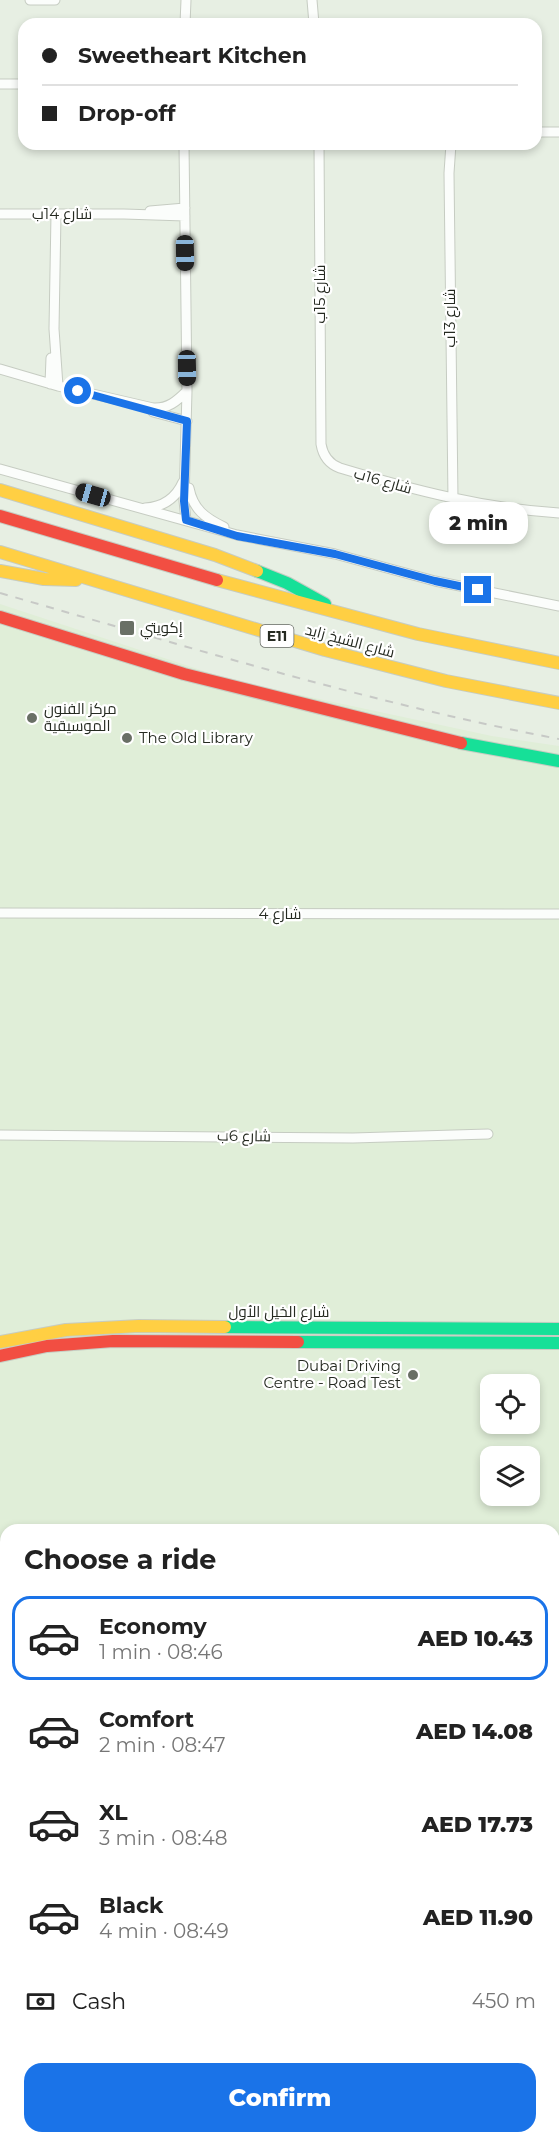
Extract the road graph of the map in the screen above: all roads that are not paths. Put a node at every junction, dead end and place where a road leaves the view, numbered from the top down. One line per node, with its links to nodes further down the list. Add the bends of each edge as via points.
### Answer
1 (32, 0): 2 (street)
2 (55, 0)
3 (180, 0): 7 (street)
4 (186, 0): 8 (street)
5 (312, 0): 9 (street)
6 (318, 0): 10 (street)
7 (182, 18)
8 (184, 18)
9 (315, 18)
10 (316, 18)
11 (0, 84): 12 (street)
12 (18, 84)
13 (542, 132): 14 (street)
14 (559, 132)
15 (184, 150): 20 (street)
16 (319, 150): 28 (street, شارع 15ب)
17 (446, 150): 19 (street, شارع 13ب)
18 (451, 150): 19 (street, شارع 13ب)
19 (449, 173): 32 (street, شارع 13ب)
20 (184, 212): 22 (street, شارع 14ب); 25 (street)
21 (0, 214): 22 (street, شارع 14ب)
22 (52, 214): 24 (street)
23 (0, 369): 24 (street)
24 (54, 385): 26 (street)
25 (187, 391): 26 (street, via 160,409); 27 (street)
26 (119, 401): 27 (street)
27 (187, 421): 30 (street)
28 (321, 444): 32 (street, شارع 16ب, via 326,458 336,466)
29 (0, 469): 33 (street)
30 (186, 474): 33 (street, via 169,501); 38 (street); 39 (street, via 192,500 201,514)
31 (0, 490): 44 (main road, via 215,555 287,583)
32 (448, 498): 34 (street, شارع 16ب)
33 (139, 508): 38 (street)
34 (529, 512): 35 (street, شارع 16ب); 37 (street, شارع 16ب)
35 (559, 513)
36 (0, 516): 44 (main road, شارع الشيخ زايد)
37 (559, 519)
38 (186, 520): 39 (street)
39 (249, 538): 43 (street)
40 (0, 552): 42 (main road, شارع الشيخ زايد / E11)
41 (0, 571): 42 (main road, via 44,579)
42 (94, 580): 47 (main road, شارع الشيخ زايد / E11, via 335,653 446,681)
43 (559, 606)
44 (338, 614): 46 (main road, شارع الشيخ زايد)
45 (0, 617): 48 (main road, via 184,674 449,740)
46 (559, 663)
47 (559, 703)
48 (559, 761)
49 (0, 913): 50 (street, شارع 4)
50 (559, 914)
51 (489, 1134): 52 (street, شارع 6ب, via 353,1138)
52 (0, 1135)
53 (559, 1329): 54 (main road, شارع الخيل الأول, via 139,1326 66,1330)
54 (0, 1342)
55 (559, 1343): 56 (main road, شارع الخيل الأول, via 113,1341 57,1345)
56 (0, 1356)

